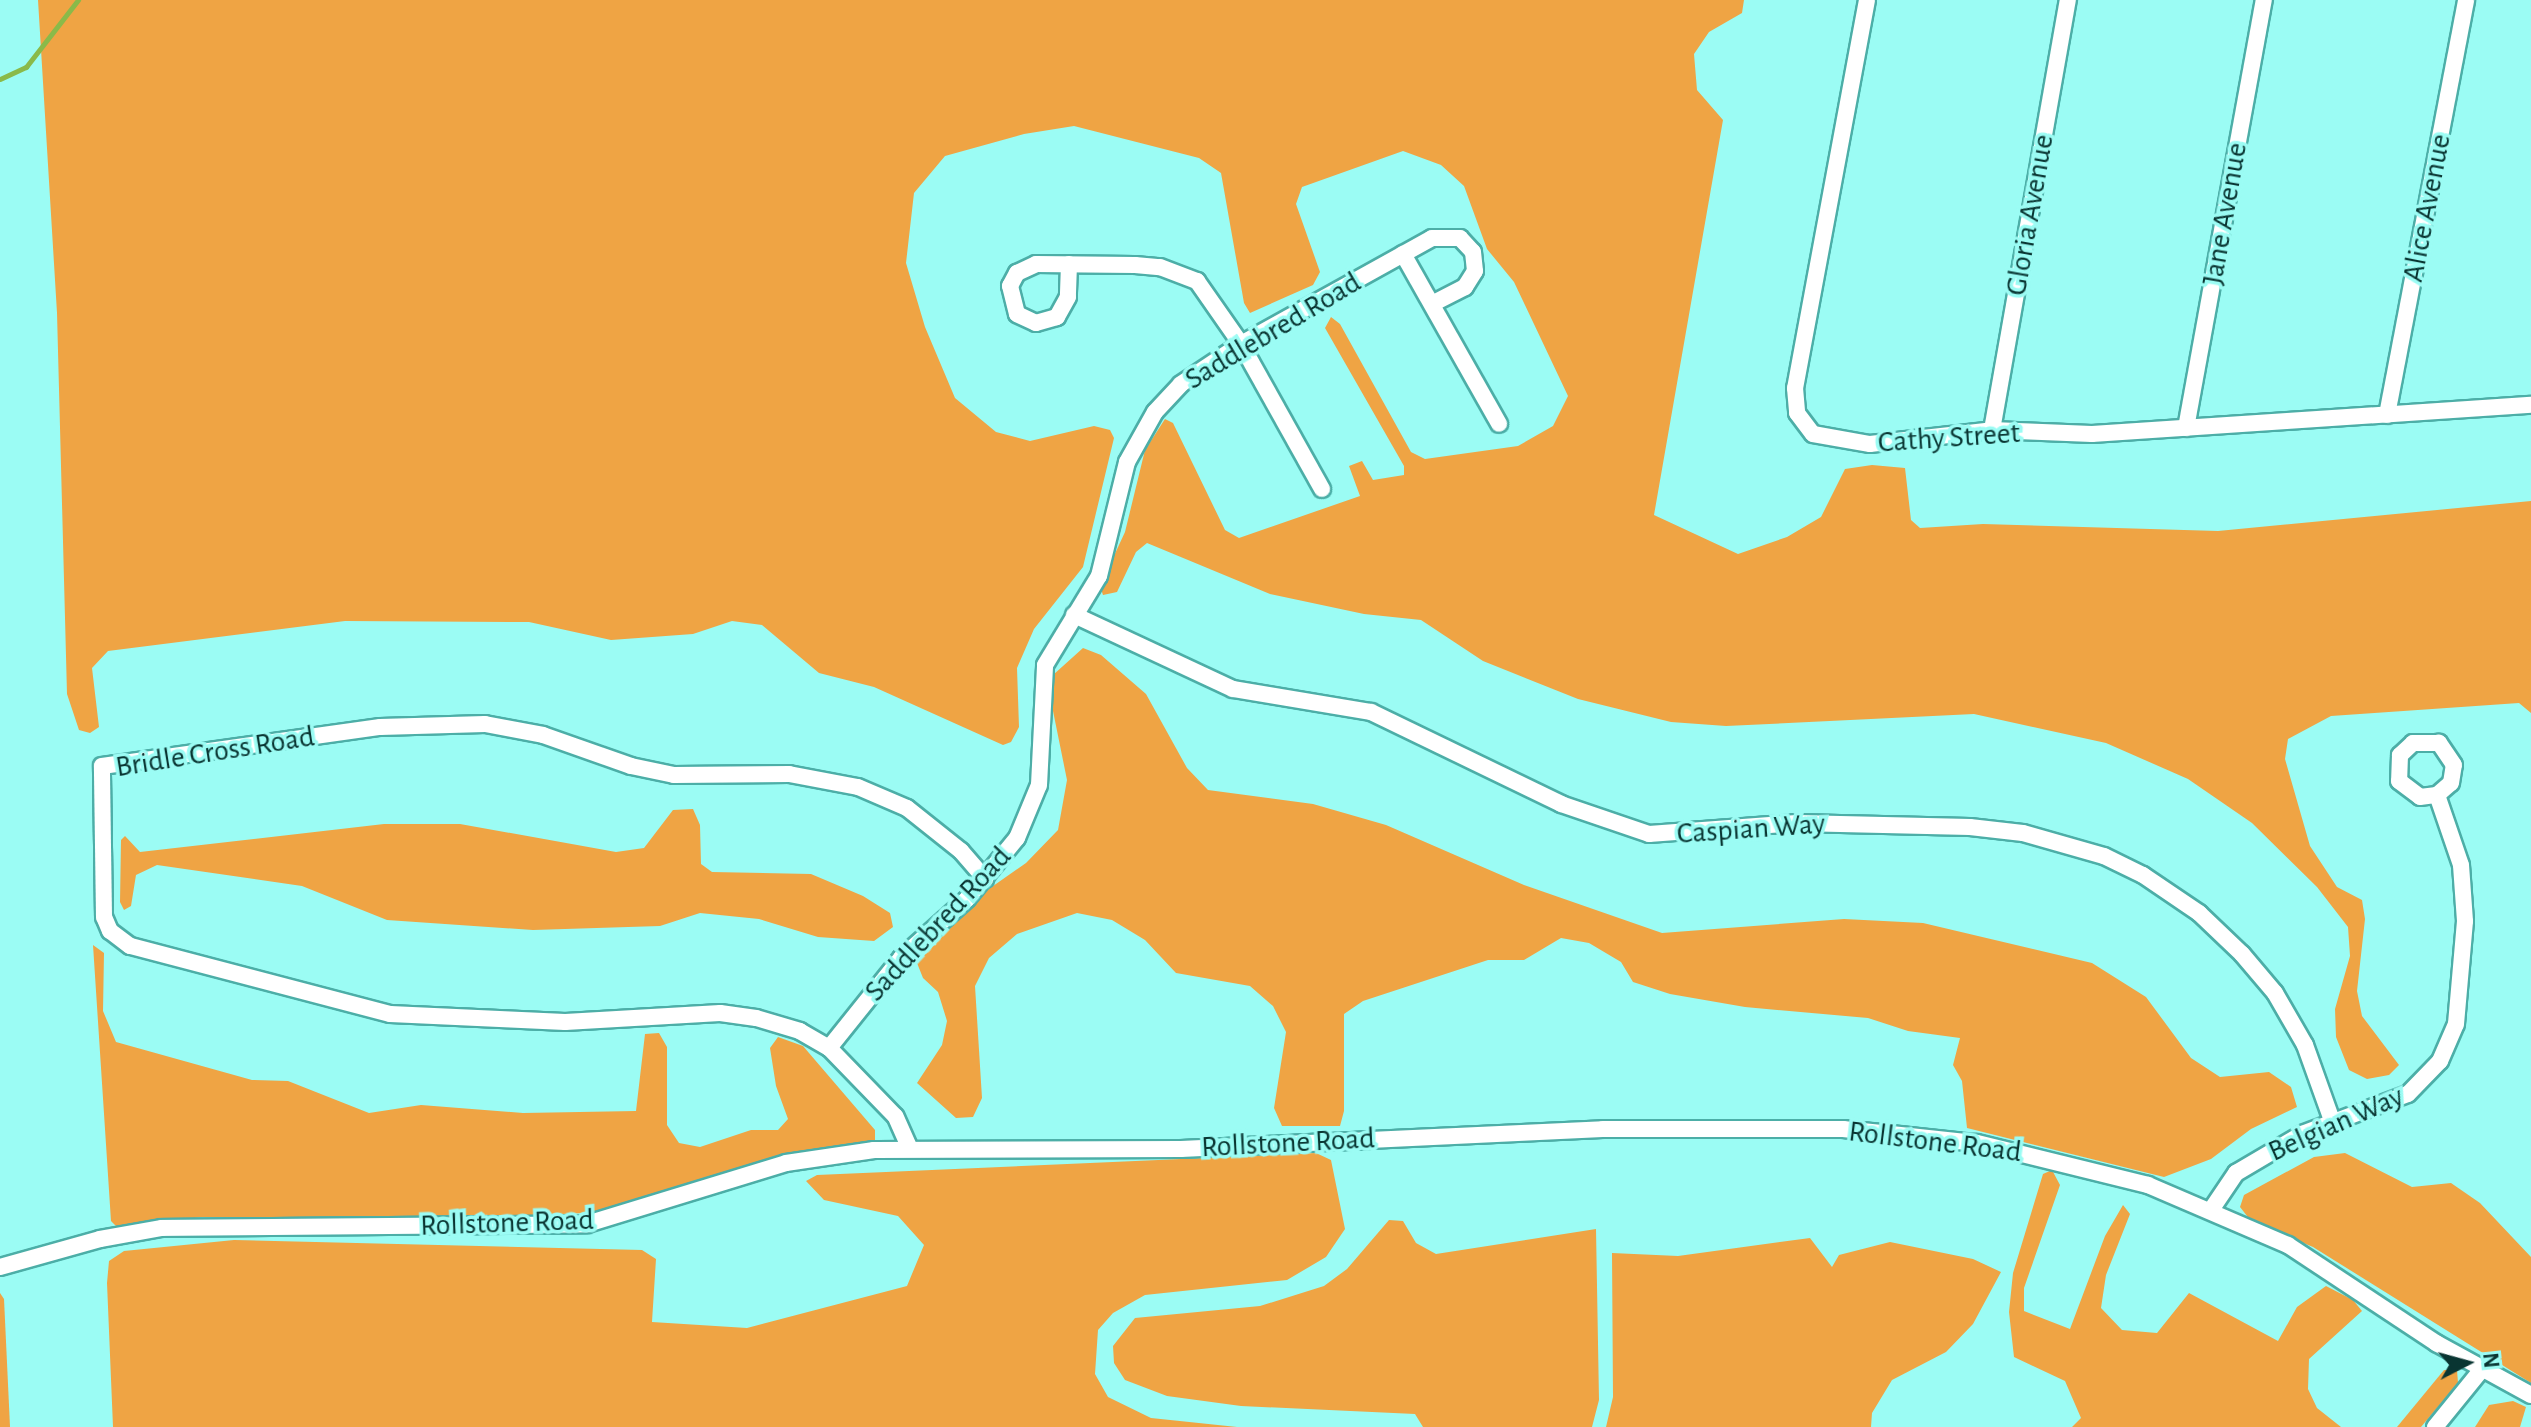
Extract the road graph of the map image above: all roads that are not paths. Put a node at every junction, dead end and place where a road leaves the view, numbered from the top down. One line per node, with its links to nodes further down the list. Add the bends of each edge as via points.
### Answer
1 (1867, 0): 13 (street, Cathy Street, via 1797,371 1797,413 1813,434 1853,443)
2 (2068, 0): 13 (street, Gloria Avenue)
3 (2264, 0): 12 (street, Jane Avenue)
4 (2466, 0): 10 (street, Alice Avenue)
5 (1403, 254): 7 (street); 7 (street, Saddlebred Road, via 1441,235 1460,238 1473,252 1472,280); 8 (street, Saddlebred Road)
6 (1069, 264): 8 (street, via 1181,272 1214,301)
7 (1432, 304): 11 (street)
8 (1241, 344): 14 (street); 15 (street, Saddlebred Road, via 1181,384 1138,438 1124,476 1110,549)
9 (2531, 405): 10 (street, Cathy Street)
10 (2387, 415): 12 (street, Cathy Street)
11 (1499, 424)
12 (2186, 428): 13 (street, Cathy Street, via 2068,434)
13 (1992, 430)
14 (1322, 489)
15 (1074, 615): 17 (street, Saddlebred Road, via 1041,680 1043,760 1032,809); 19 (street, Caspian Way, via 1233,689 1371,712 1561,804 1649,834 1797,823 1970,827 2023,833 2104,856 2199,913 2242,954 2275,993 2305,1045)
16 (2437, 795): 19 (street, Belgian Way, via 2465,889 2453,1033 2440,1061 2408,1094)
17 (985, 879): 18 (street, Saddlebred Road, via 901,958); 18 (street, Bridle Cross Road, via 961,851 907,808 858,787 789,774 674,775 543,735 485,724 380,727 102,766 104,917 110,931 130,946 390,1014 565,1022 720,1013 800,1031)
18 (829, 1048): 20 (street, Bridle Cross Road, via 895,1116)
19 (2333, 1123): 21 (street, Belgian Way, via 2293,1139 2236,1173)
20 (910, 1149): 21 (street, Rollstone Road, via 1181,1149 1503,1131 1843,1129 2015,1150 2148,1185); 22 (street, Rollstone Road, via 786,1163 587,1224 162,1228)
21 (2211, 1210): 23 (street, Rollstone Road, via 2288,1245)
22 (0, 1267)
23 (2483, 1368): 24 (street, Rollstone Road); 25 (street)
24 (2531, 1395)
25 (2435, 1427)

